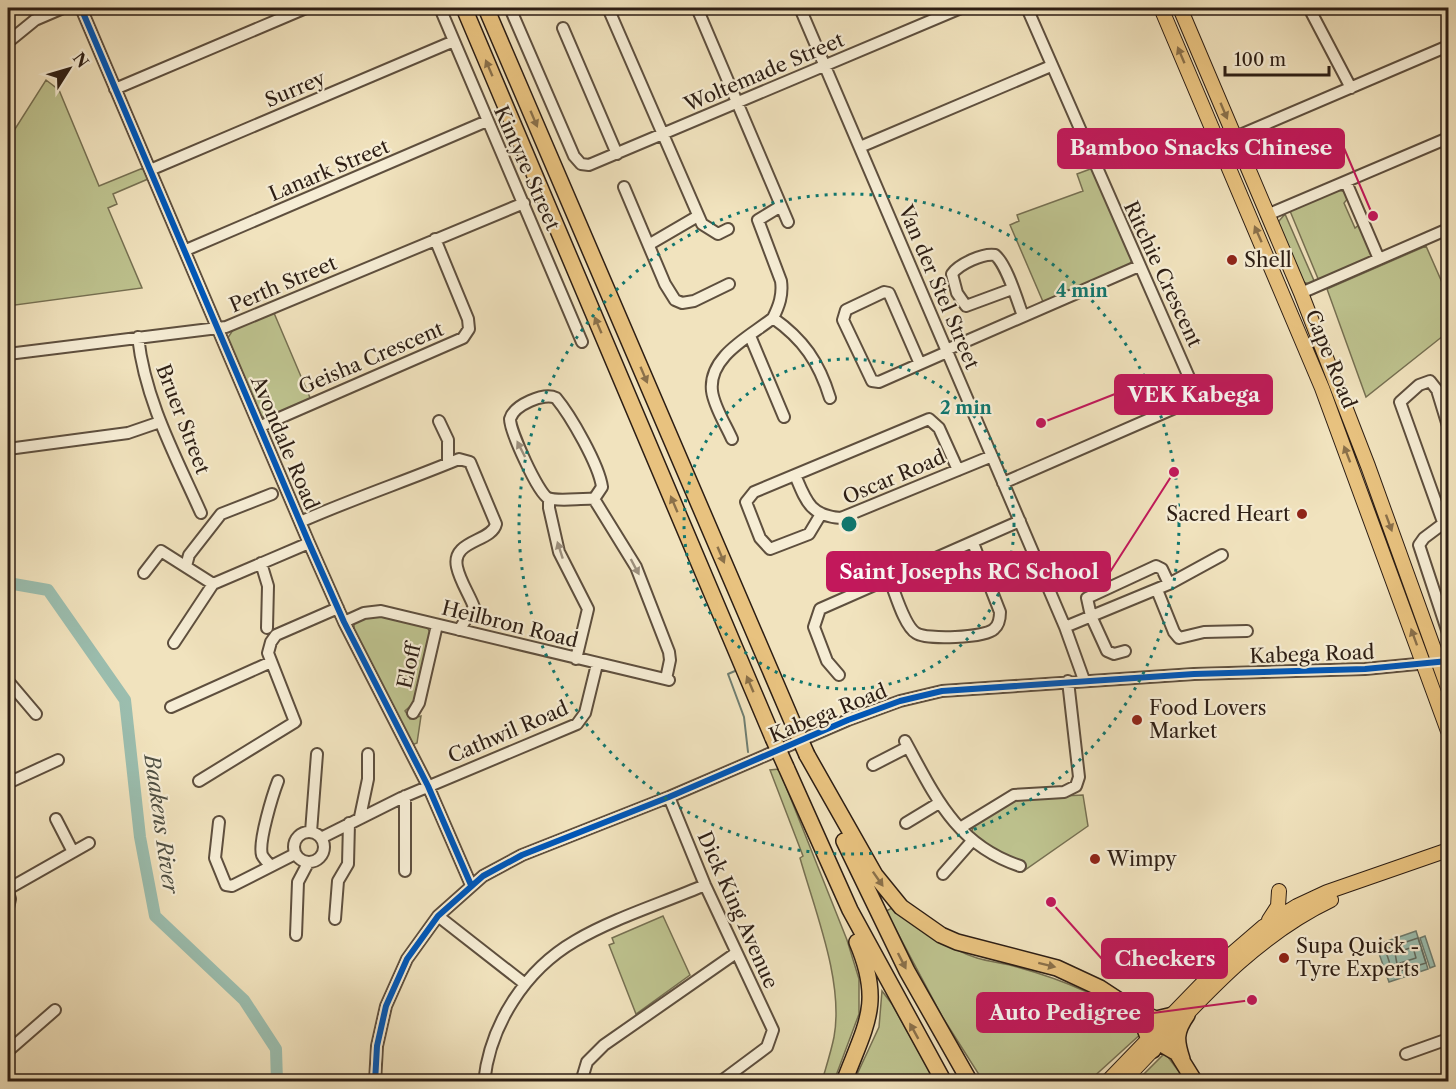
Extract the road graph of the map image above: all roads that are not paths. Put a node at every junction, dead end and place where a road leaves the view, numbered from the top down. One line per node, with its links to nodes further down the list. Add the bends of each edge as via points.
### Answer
1 (63, 8): 18 (street, via 35,20)
2 (81, 8): 23 (street, Avondale Road)
3 (306, 8): 23 (street)
4 (440, 8): 17 (street, Kintyre Street)
5 (464, 8): 129 (highway, one-way to 5, bridge)
6 (486, 8): 117 (highway, one-way to 117, bridge)
7 (510, 8): 31 (street, Woltemade Street, via 574,156 581,164 593,165)
8 (608, 8): 26 (street)
9 (697, 8): 24 (street)
10 (800, 8): 20 (street, Van der Stel Street)
11 (961, 8): 20 (street, Woltemade Street)
12 (1027, 8): 21 (street, Ritchie Crescent)
13 (1161, 8): 29 (main road, Cape Road, one-way to 13)
14 (1180, 8): 27 (main road, Cape Road, one-way to 27)
15 (1309, 8): 22 (street)
16 (563, 28): 31 (street)
17 (454, 41): 25 (street, Kintyre Street); 32 (street, Surrey)
18 (8, 42)
19 (1449, 46): 22 (street)
20 (825, 66): 24 (street, Woltemade Street); 30 (street, Van der Stel Street)
21 (1051, 66): 30 (street); 46 (street, Ritchie Crescent)
22 (1352, 88): 27 (street)
23 (115, 89): 32 (street, Avondale Road)
24 (737, 102): 26 (street, Woltemade Street); 36 (street)
25 (487, 121): 35 (street, Kintyre Street); 44 (street, Lanark Street)
26 (663, 134): 31 (street, Woltemade Street); 38 (street)
27 (1235, 138): 29 (street); 37 (main road, Cape Road)
28 (1449, 138): 33 (street)
29 (1219, 144): 105 (main road, Cape Road, one-way to 29, via 1322,388)
30 (860, 147): 56 (street, Van der Stel Street)
31 (617, 154)
32 (150, 170): 44 (street, Avondale Road)
33 (1346, 182): 37 (street); 45 (street)
34 (624, 187): 43 (street)
35 (524, 203): 42 (street, Perth Street); 55 (street, Kintyre Street)
36 (781, 206): 39 (street); 51 (street, via 758,220 781,282 781,298)
37 (1267, 215): 49 (main road, Cape Road)
38 (698, 216): 41 (street, via 715,233); 43 (street)
39 (788, 222)
40 (1449, 228): 45 (street)
41 (728, 229)
42 (435, 239): 52 (street, Perth Street, via 242,322); 63 (street, Geisha Crescent, via 468,319 469,329 463,338)
43 (650, 244): 47 (street, via 675,300 694,301)
44 (186, 250): 52 (street, Avondale Road)
45 (1379, 259): 49 (street)
46 (1139, 266): 50 (street); 71 (street, Ritchie Crescent, via 1194,384 1194,396 1184,404)
47 (729, 284)
48 (1012, 289): 48 (street, via 966,306 957,293 952,274 958,267 991,254 998,257); 50 (street)
49 (1300, 293): 103 (main road, Cape Road, one-way to 103)
50 (1023, 316): 56 (street)
51 (773, 318): 53 (street); 59 (street, via 808,348)
52 (217, 326): 54 (street, Perth Street); 63 (street, Avondale Road)
53 (750, 336): 60 (street); 65 (street, via 726,354 713,378 715,400)
54 (138, 337): 57 (street, Perth Street); 62 (street, Bruer Street, via 143,376)
55 (582, 342)
56 (946, 351): 58 (street); 67 (street, Van der Stel Street)
57 (8, 354)
58 (920, 364): 58 (street, via 879,382 872,381 843,320 846,310 889,293)
59 (830, 398)
60 (784, 417)
61 (439, 421): 68 (street, via 448,440)
62 (160, 422): 66 (street, via 128,433); 75 (street, Bruer Street)
63 (261, 426): 79 (street, Avondale Road)
64 (1449, 426): 78 (street, via 1430,381 1419,385 1400,402)
65 (732, 439)
66 (8, 449)
67 (992, 456): 69 (street, Oscar Road); 71 (street, Van der Stel Street)
68 (448, 463): 79 (street); 96 (street, via 459,459 470,462 496,524 493,531 468,544 458,557 457,568 474,607)
69 (958, 470): 70 (street, via 939,428 929,419); 76 (street, Oscar Road, via 848,516 833,518)
70 (795, 475): 76 (street, Oscar Road, via 811,508); 76 (street, via 754,492 747,499 762,542 774,548 808,534)
71 (1003, 483): 77 (street, Van der Stel Street)
72 (272, 494): 84 (street, via 221,514 189,555)
73 (549, 499): 74 (street); 74 (street, one-way to 74, via 535,483 510,419 515,410 548,395 556,398 575,424 599,477 602,487); 101 (street, one-way to 73, via 588,609 559,552)
74 (594, 499): 104 (street, Heilbron Road, one-way to 104, via 639,574 670,660 668,680)
75 (201, 513)
76 (821, 514)
77 (1020, 521): 81 (street); 94 (street, Van der Stel Street)
78 (1446, 521): 98 (street, via 1424,538 1419,549)
79 (300, 522): 80 (street, Avondale Road)
80 (309, 543): 83 (street); 90 (street, Avondale Road)
81 (973, 543): 86 (street); 86 (street, via 1000,612 998,624 991,631 981,635 918,635 910,628)
82 (1222, 555): 88 (street)
83 (261, 563): 87 (street); 95 (street, via 268,586)
84 (186, 566): 85 (street, via 161,551); 87 (street)
85 (144, 573)
86 (889, 578): 106 (street, via 835,601 816,615 817,636 827,660)
87 (213, 584): 99 (street)
88 (1169, 584): 89 (street); 91 (street, via 1162,569 1153,568 1089,596 1086,603)
89 (1157, 590): 91 (street); 97 (street, via 1179,638 1204,632)
90 (338, 608): 92 (street, Avondale Road); 102 (street, via 276,635 270,642)
91 (1091, 616): 94 (street); 100 (street, via 1107,651)
92 (344, 622): 93 (street, Heilbron Road, via 381,611); 123 (street, Avondale Road)
93 (436, 625): 96 (street, Heilbron Road); 112 (street, Eloff, via 419,703)
94 (1065, 627): 107 (street, Van der Stel Street)
95 (267, 628)
96 (459, 630): 101 (street, Heilbron Road)
97 (1246, 631)
98 (1449, 633)
99 (174, 643)
100 (1125, 651)
101 (576, 659): 104 (street, Heilbron Road)
102 (271, 662): 111 (street); 120 (street, via 295,722)
103 (1444, 662): 105 (street, Kabega Road); 110 (main road, Cape Road)
104 (597, 664): 123 (street, Cathwil Road, via 585,713 577,724)
105 (1424, 665): 107 (street, Kabega Road); 114 (main road, Cape Road)
106 (839, 675)
107 (1084, 680): 109 (street, Kabega Road)
108 (8, 681): 113 (street)
109 (1068, 681): 125 (street, Kabega Road, via 942,691 900,701); 135 (street, via 1079,782 1070,791 1007,798)
110 (1449, 688)
111 (171, 707)
112 (413, 713)
113 (36, 714)
114 (1449, 731)
115 (317, 754): 136 (street)
116 (368, 754): 126 (street)
117 (807, 755): 159 (highway, one-way to 159, via 875,875 901,907 941,935 1057,968); 173 (highway, one-way to 173, via 871,901)
118 (58, 760): 122 (street)
119 (873, 765): 127 (street, via 906,744)
120 (199, 781)
121 (278, 781): 144 (street, via 262,849 262,856)
122 (8, 783)
123 (428, 786): 124 (street, Cathwil Road); 148 (street, Avondale Road)
124 (405, 796): 128 (street, Cathwil Road); 146 (street)
125 (669, 797): 148 (street, Kabega Road, via 522,855); 149 (street, Dick King Avenue)
126 (365, 800): 128 (street); 130 (street)
127 (939, 803): 134 (street); 135 (street)
128 (373, 811): 130 (street, Cathwil Road)
129 (805, 815): 171 (highway, via 860,949 870,984 869,1021); 172 (highway, one-way to 129, via 887,981)
130 (360, 817): 133 (street, Cathwil Road)
131 (56, 819): 140 (street)
132 (219, 822): 144 (street, via 215,858 226,885 232,886)
133 (349, 823): 136 (street, Cathwil Road); 154 (street, via 348,864 338,880)
134 (906, 823)
135 (960, 828): 137 (street)
136 (316, 835): 141 (street, via 297,839); 143 (street, via 324,853)
137 (972, 841): 145 (street, via 995,858); 147 (street)
138 (89, 843): 140 (street)
139 (1449, 850): 155 (main road, via 1327,892)
140 (73, 852): 150 (street)
141 (296, 854): 143 (street); 144 (street)
142 (1449, 859): 161 (main road, via 1357,889 1296,918 1233,966)
143 (308, 863): 156 (street, via 298,882)
144 (271, 866)
145 (1020, 866)
146 (405, 872)
147 (943, 874)
148 (471, 885): 153 (street, Kabega Road)
149 (705, 885): 157 (street, Dick King Avenue); 158 (street, via 575,941 551,957)
150 (8, 891): 152 (street)
151 (1279, 891): 155 (main road, via 1278,906)
152 (8, 908)
153 (438, 916): 158 (street); 168 (street, Kabega Road, via 407,959 386,1006 377,1046)
154 (335, 919)
155 (1263, 927): 161 (main road, via 1227,958)
156 (296, 935)
157 (736, 952): 167 (street, Dick King Avenue, via 771,1023 773,1037 767,1047); 170 (street, via 604,1045 587,1062)
158 (525, 984): 169 (street, via 504,1016 488,1054)
159 (1129, 1007): 161 (highway, via 1152,1018); 163 (highway)
160 (55, 1010): 164 (street)
161 (1180, 1015): 163 (main road); 166 (highway, via 1176,1040)
162 (1449, 1039): 165 (street)
163 (1154, 1042): 166 (highway, via 1177,1053); 174 (main road); 175 (main road)
164 (8, 1051)
165 (1406, 1054)
166 (1183, 1062): 176 (highway)
167 (726, 1080)
168 (375, 1082)
169 (484, 1082)
170 (580, 1082)
171 (844, 1082)
172 (944, 1082)
173 (970, 1082)
174 (1107, 1082)
175 (1122, 1082)
176 (1195, 1082)

